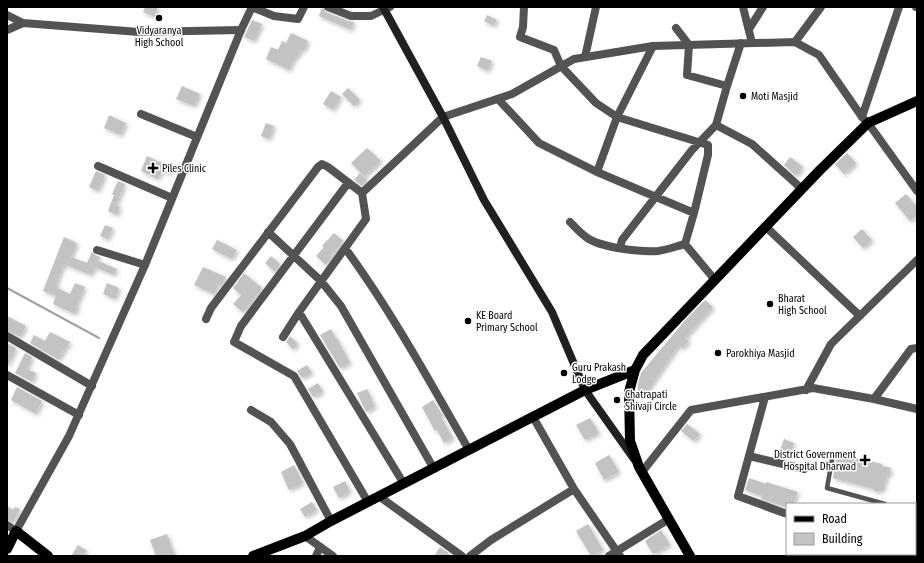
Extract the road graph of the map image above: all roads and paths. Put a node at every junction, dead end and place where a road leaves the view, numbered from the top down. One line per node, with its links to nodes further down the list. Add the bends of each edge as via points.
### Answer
1 (252, 7): 2 (street, via 274,16 298,19); 16 (street)
2 (304, 7)
3 (328, 7): 10 (street, via 351,16 371,16)
4 (524, 7): 23 (street, via 520,37 554,50)
5 (596, 7): 22 (street)
6 (743, 7): 14 (street)
7 (763, 7): 14 (street)
8 (821, 7): 17 (street)
9 (899, 7): 30 (street)
10 (385, 8): 28 (main road)
11 (7, 15): 12 (street)
12 (23, 23): 15 (street); 16 (street, via 139,32)
13 (676, 28): 20 (street)
14 (749, 29): 19 (street)
15 (7, 30)
16 (241, 30): 32 (street)
17 (795, 42): 19 (street); 30 (street, via 819,55)
18 (741, 43): 19 (street); 20 (street); 24 (street)
19 (752, 43)
20 (689, 45): 21 (street); 24 (street, via 687,75)
21 (653, 46): 22 (street); 29 (street)
22 (585, 57): 23 (street)
23 (561, 66): 25 (street, via 512,94); 29 (street, via 596,103)
24 (726, 86): 31 (street)
25 (498, 99): 28 (street); 35 (street, via 539,143)
26 (917, 101): 30 (main road)
27 (141, 114): 32 (street)
28 (443, 117): 39 (street); 64 (main road, via 484,200 552,312)
29 (617, 117): 33 (street); 35 (street)
30 (865, 120): 37 (main road); 38 (street)
31 (716, 125): 33 (street); 37 (street, via 752,144)
32 (197, 137): 41 (street)
33 (700, 143): 40 (street); 42 (street, via 708,145 708,155)
34 (98, 166): 41 (street)
35 (598, 172): 40 (street)
36 (348, 183): 39 (street); 45 (street, via 322,164); 50 (street)
37 (802, 189): 44 (main road)
38 (917, 191)
39 (362, 193): 48 (street, via 366,219)
40 (657, 197): 42 (street); 47 (street, via 622,240)
41 (172, 198): 52 (street)
42 (694, 213): 46 (street)
43 (570, 222): 47 (street, via 587,238 612,248)
44 (766, 227): 53 (main road); 56 (street)
45 (268, 232): 50 (street); 57 (street, via 211,308)
46 (685, 244): 47 (street, via 659,251 627,250); 53 (street)
47 (620, 247)
48 (345, 248): 54 (street); 72 (street, via 396,324)
49 (97, 250): 52 (street)
50 (294, 256): 54 (street); 81 (street, via 241,326 234,342 294,376)
51 (917, 260): 56 (street)
52 (145, 265): 63 (street)
53 (715, 280): 61 (main road, via 643,355)
54 (321, 281): 55 (street); 75 (street, via 341,306)
55 (299, 312): 59 (street); 78 (street)
56 (860, 316): 65 (street, via 832,344)
57 (206, 319)
58 (7, 336): 63 (street)
59 (283, 337)
60 (917, 348): 67 (street, via 911,349)
61 (635, 370): 64 (main road); 76 (main road, via 629,392 628,416 630,441)
62 (7, 375): 70 (street)
63 (92, 386): 70 (street)
64 (585, 390): 71 (main road); 76 (main road)
65 (806, 390): 66 (street); 67 (street, via 813,388)
66 (765, 397): 73 (street); 76 (street, via 690,410)
67 (874, 399): 68 (street)
68 (917, 409)
69 (252, 410): 85 (street, via 271,422 290,444)
70 (79, 415): 87 (street)
71 (533, 418): 72 (main road); 79 (street)
72 (469, 450): 75 (main road)
73 (749, 456): 77 (street); 83 (street, via 738,496)
74 (832, 460): 82 (lane, via 827,488)
75 (434, 469): 78 (main road)
76 (640, 469): 84 (main road)
77 (804, 469)
78 (404, 484): 80 (main road)
79 (574, 489): 91 (street); 98 (street, via 491,540)
80 (380, 496): 81 (main road); 97 (street)
81 (368, 502): 85 (main road)
82 (881, 503)
83 (784, 513)
84 (669, 519): 91 (street); 100 (main road)
85 (331, 521): 88 (main road)
86 (7, 525): 87 (street)
87 (16, 531): 90 (main road); 93 (main road)
88 (305, 536): 89 (street); 92 (main road)
89 (320, 547): 95 (street); 96 (street)
90 (7, 549)
91 (618, 553): 99 (street)
92 (266, 554): 94 (main road)
93 (48, 556)
94 (253, 556)
95 (316, 556)
96 (333, 556)
97 (462, 556)
98 (470, 556)
99 (609, 556)
100 (690, 556)

